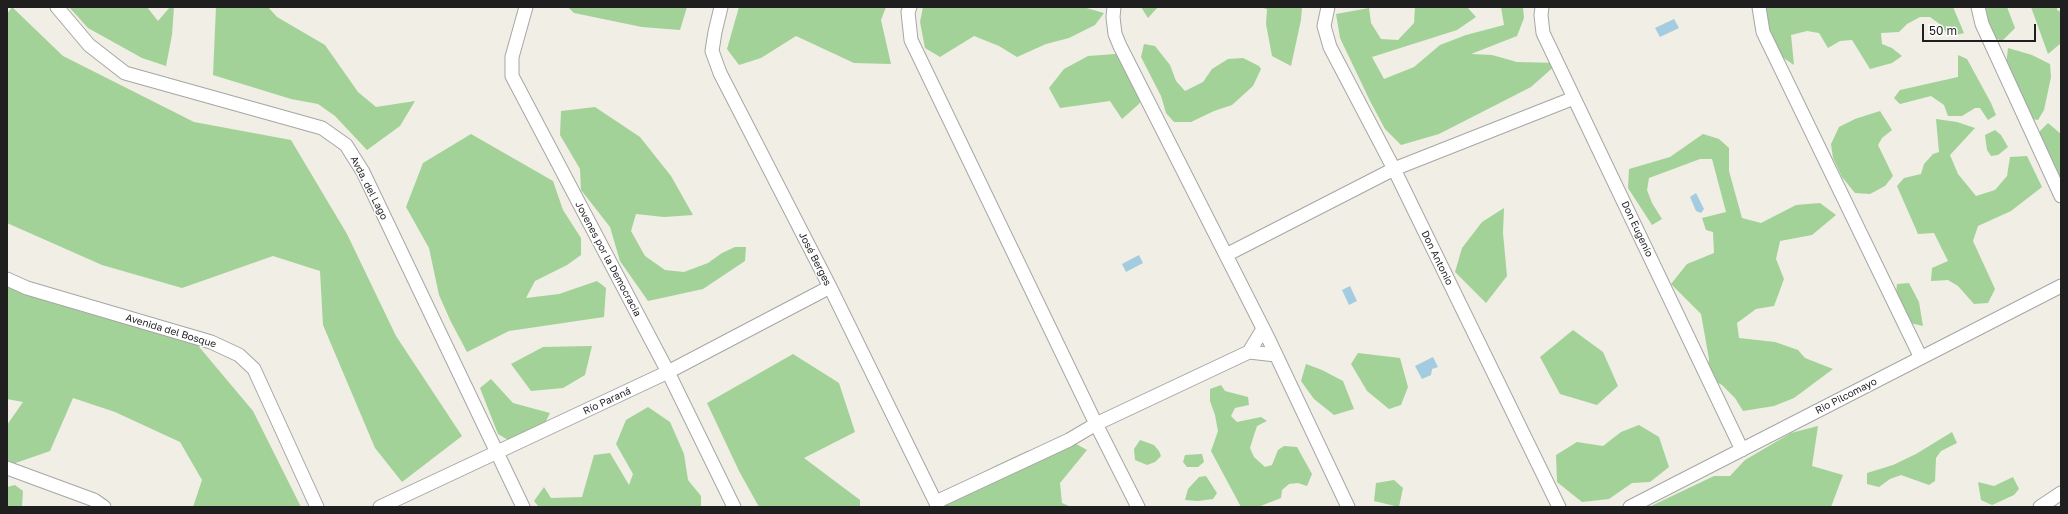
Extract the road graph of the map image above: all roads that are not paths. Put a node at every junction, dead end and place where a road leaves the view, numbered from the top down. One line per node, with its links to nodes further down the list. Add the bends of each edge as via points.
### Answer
1 (58, 7): 24 (street, Avda. del Lago, via 89,45 125,72 322,128 346,145 364,172)
2 (526, 7): 21 (street, Jovenes por la Democracia, via 512,57 512,76)
3 (722, 7): 16 (street, José Berges, via 712,51 720,73)
4 (910, 7): 22 (street, via 908,12 911,40)
5 (1114, 7): 13 (street, via 1112,17 1120,46)
6 (1328, 7): 11 (street, Don Antonio, via 1324,26 1330,48)
7 (1542, 7): 10 (street, Don Eugenio, via 1540,15 1543,33)
8 (1760, 7): 20 (street, via 1763,32)
9 (1978, 7): 12 (street, via 1982,24)
10 (1574, 98): 11 (street); 23 (street, Don Eugenio)
11 (1394, 169): 13 (street); 35 (street, Don Antonio)
12 (2061, 196)
13 (1226, 255): 17 (street)
14 (7, 279): 29 (street, Avenida del Bosque, via 27,288 211,342 239,355 254,369)
15 (2061, 286): 20 (street, Rio Pilcomayo)
16 (830, 287): 21 (street, Río Paraná); 27 (street, José Berges)
17 (1263, 329): 18 (street); 19 (street)
18 (1249, 352): 19 (street); 22 (street)
19 (1276, 355): 34 (street)
20 (1921, 358): 23 (street, Rio Pilcomayo)
21 (668, 372): 24 (street, Río Paraná); 32 (street, Jovenes por la Democracia)
22 (1096, 424): 27 (street, via 1069,440); 33 (street)
23 (1742, 450): 36 (street, Rio Pilcomayo)
24 (497, 453): 30 (street, Río Paraná); 31 (street, Avda. del Lago)
25 (7, 468): 28 (street, via 94,500)
26 (2061, 493): 37 (street)
27 (937, 504)
28 (104, 507)
29 (317, 507)
30 (380, 507)
31 (523, 507)
32 (734, 507)
33 (1138, 507)
34 (1348, 507)
35 (1559, 507)
36 (1630, 507)
37 (2040, 507)

